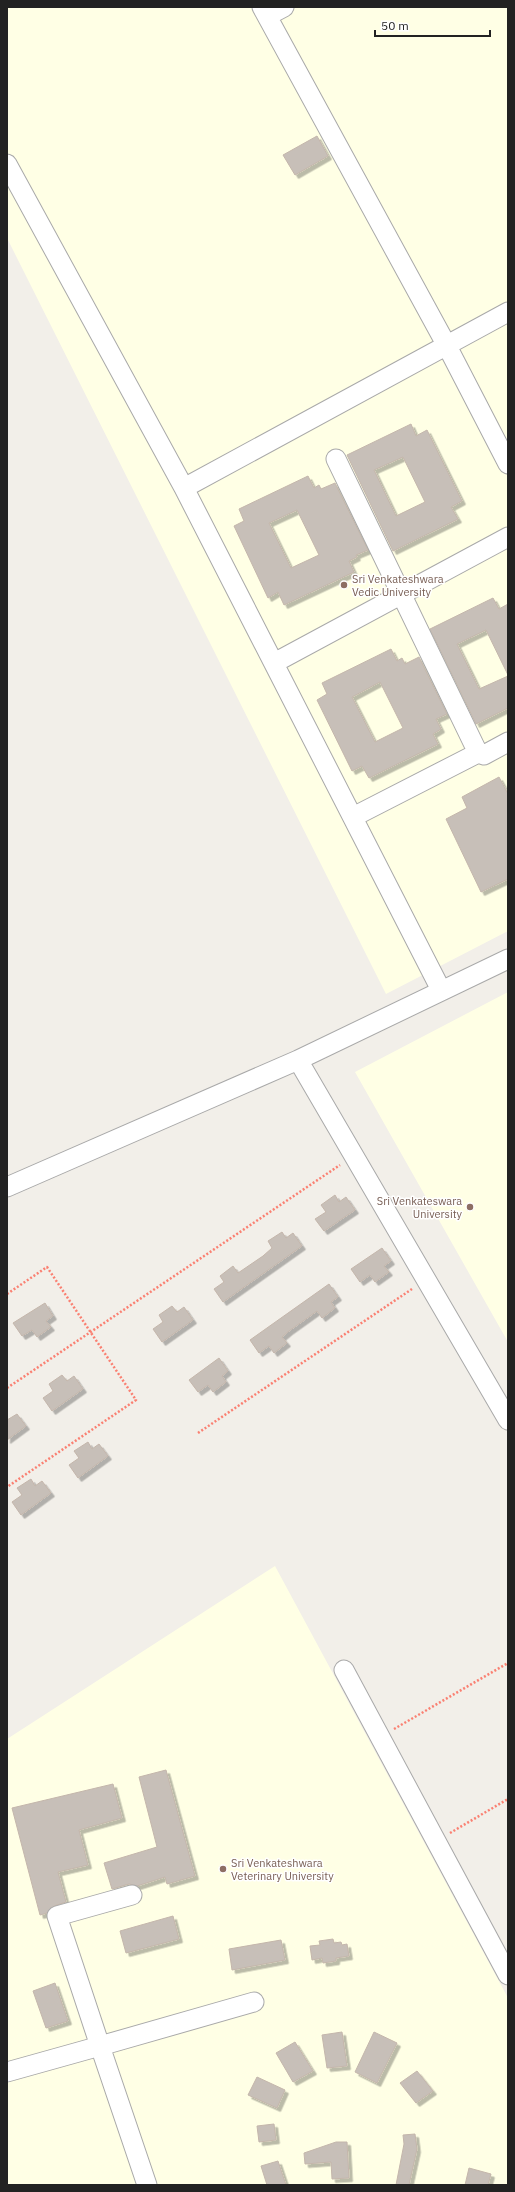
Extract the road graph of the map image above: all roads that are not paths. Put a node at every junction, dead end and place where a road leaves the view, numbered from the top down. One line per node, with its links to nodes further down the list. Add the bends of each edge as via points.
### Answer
1 (284, 7): 2 (lane)
2 (265, 12): 5 (lane)
3 (7, 164): 8 (lane)
4 (508, 312): 5 (lane)
5 (447, 346): 7 (lane); 8 (lane)
6 (336, 459): 10 (lane)
7 (508, 464)
8 (184, 488): 11 (lane)
9 (508, 538): 10 (lane)
10 (402, 594): 11 (lane); 13 (lane)
11 (274, 663): 14 (lane)
12 (508, 742): 13 (lane, via 484,755)
13 (478, 753): 14 (lane)
14 (353, 817): 16 (lane)
15 (508, 959): 16 (lane)
16 (441, 990): 17 (lane)
17 (298, 1060): 18 (lane); 19 (lane)
18 (7, 1187)
19 (508, 1420)
20 (344, 1670): 22 (lane)
21 (132, 1895): 24 (lane, via 57,1916)
22 (508, 1974)
23 (254, 2002): 24 (lane)
24 (100, 2046): 25 (lane); 26 (lane)
25 (7, 2072)
26 (147, 2185)

